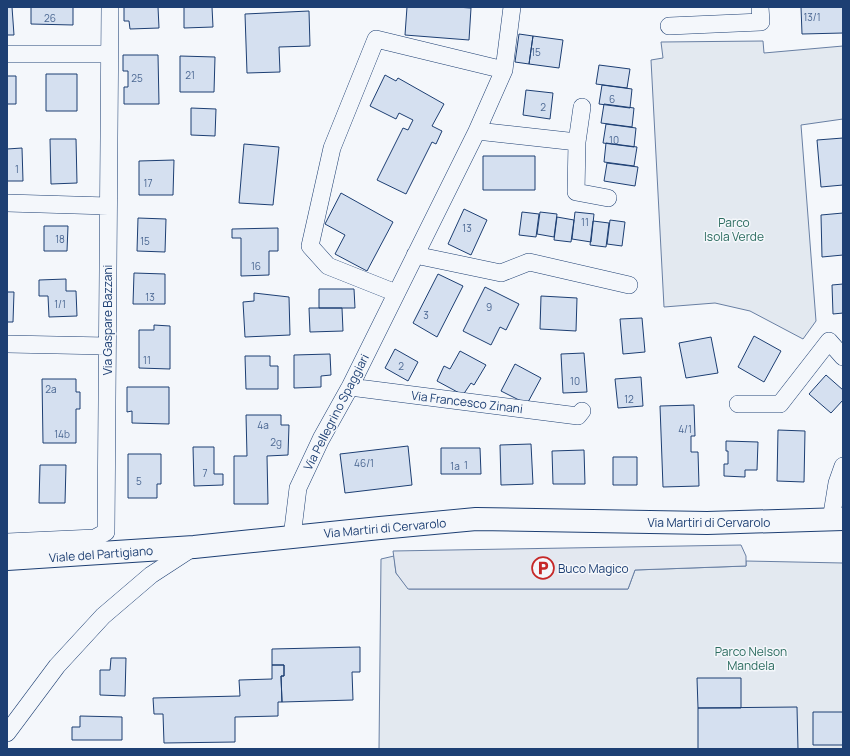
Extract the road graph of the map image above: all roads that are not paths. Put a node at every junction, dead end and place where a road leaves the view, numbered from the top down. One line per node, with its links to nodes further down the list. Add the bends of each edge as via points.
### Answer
1 (110, 7): 6 (street, Via Gaspare Bazzani)
2 (512, 7): 7 (street, Via Pellegrino Spaggiari)
3 (760, 7): 4 (street, via 761,22)
4 (669, 26)
5 (7, 54): 6 (street)
6 (109, 54): 13 (street, Via Gaspare Bazzani)
7 (504, 70): 9 (street, Via Pellegrino Spaggiari); 16 (street, via 376,39 332,148 310,246 328,266)
8 (582, 107): 10 (street)
9 (477, 131): 10 (street); 14 (street, Via Pellegrino Spaggiari)
10 (577, 142): 11 (street, via 576,192)
11 (608, 198)
12 (7, 203): 13 (street)
13 (108, 206): 18 (street, Via Gaspare Bazzani)
14 (415, 255): 15 (street, via 501,273 529,262); 16 (street, Via Pellegrino Spaggiari)
15 (629, 285)
16 (396, 293): 20 (street, Via Pellegrino Spaggiari)
17 (7, 344): 18 (street)
18 (107, 346): 26 (street, Via Gaspare Bazzani, via 106,532 96,538)
19 (843, 357): 21 (street, via 829,341 780,404)
20 (350, 387): 22 (street, Via Francesco Zinani, via 578,416); 25 (street, Via Pellegrino Spaggiari, via 298,488)
21 (738, 404)
22 (582, 411)
23 (843, 466): 24 (street, via 837,483)
24 (837, 519): 25 (main road, Via Martiri di Cervarolo, via 707,524 476,519)
25 (292, 537): 27 (main road, Via Martiri di Cervarolo)
26 (7, 542)
27 (194, 547): 28 (main road, Viale del Partigiano); 29 (street, Via Martiri di Cervarolo, via 151,575 103,616 56,666)
28 (7, 559)
29 (7, 733)

